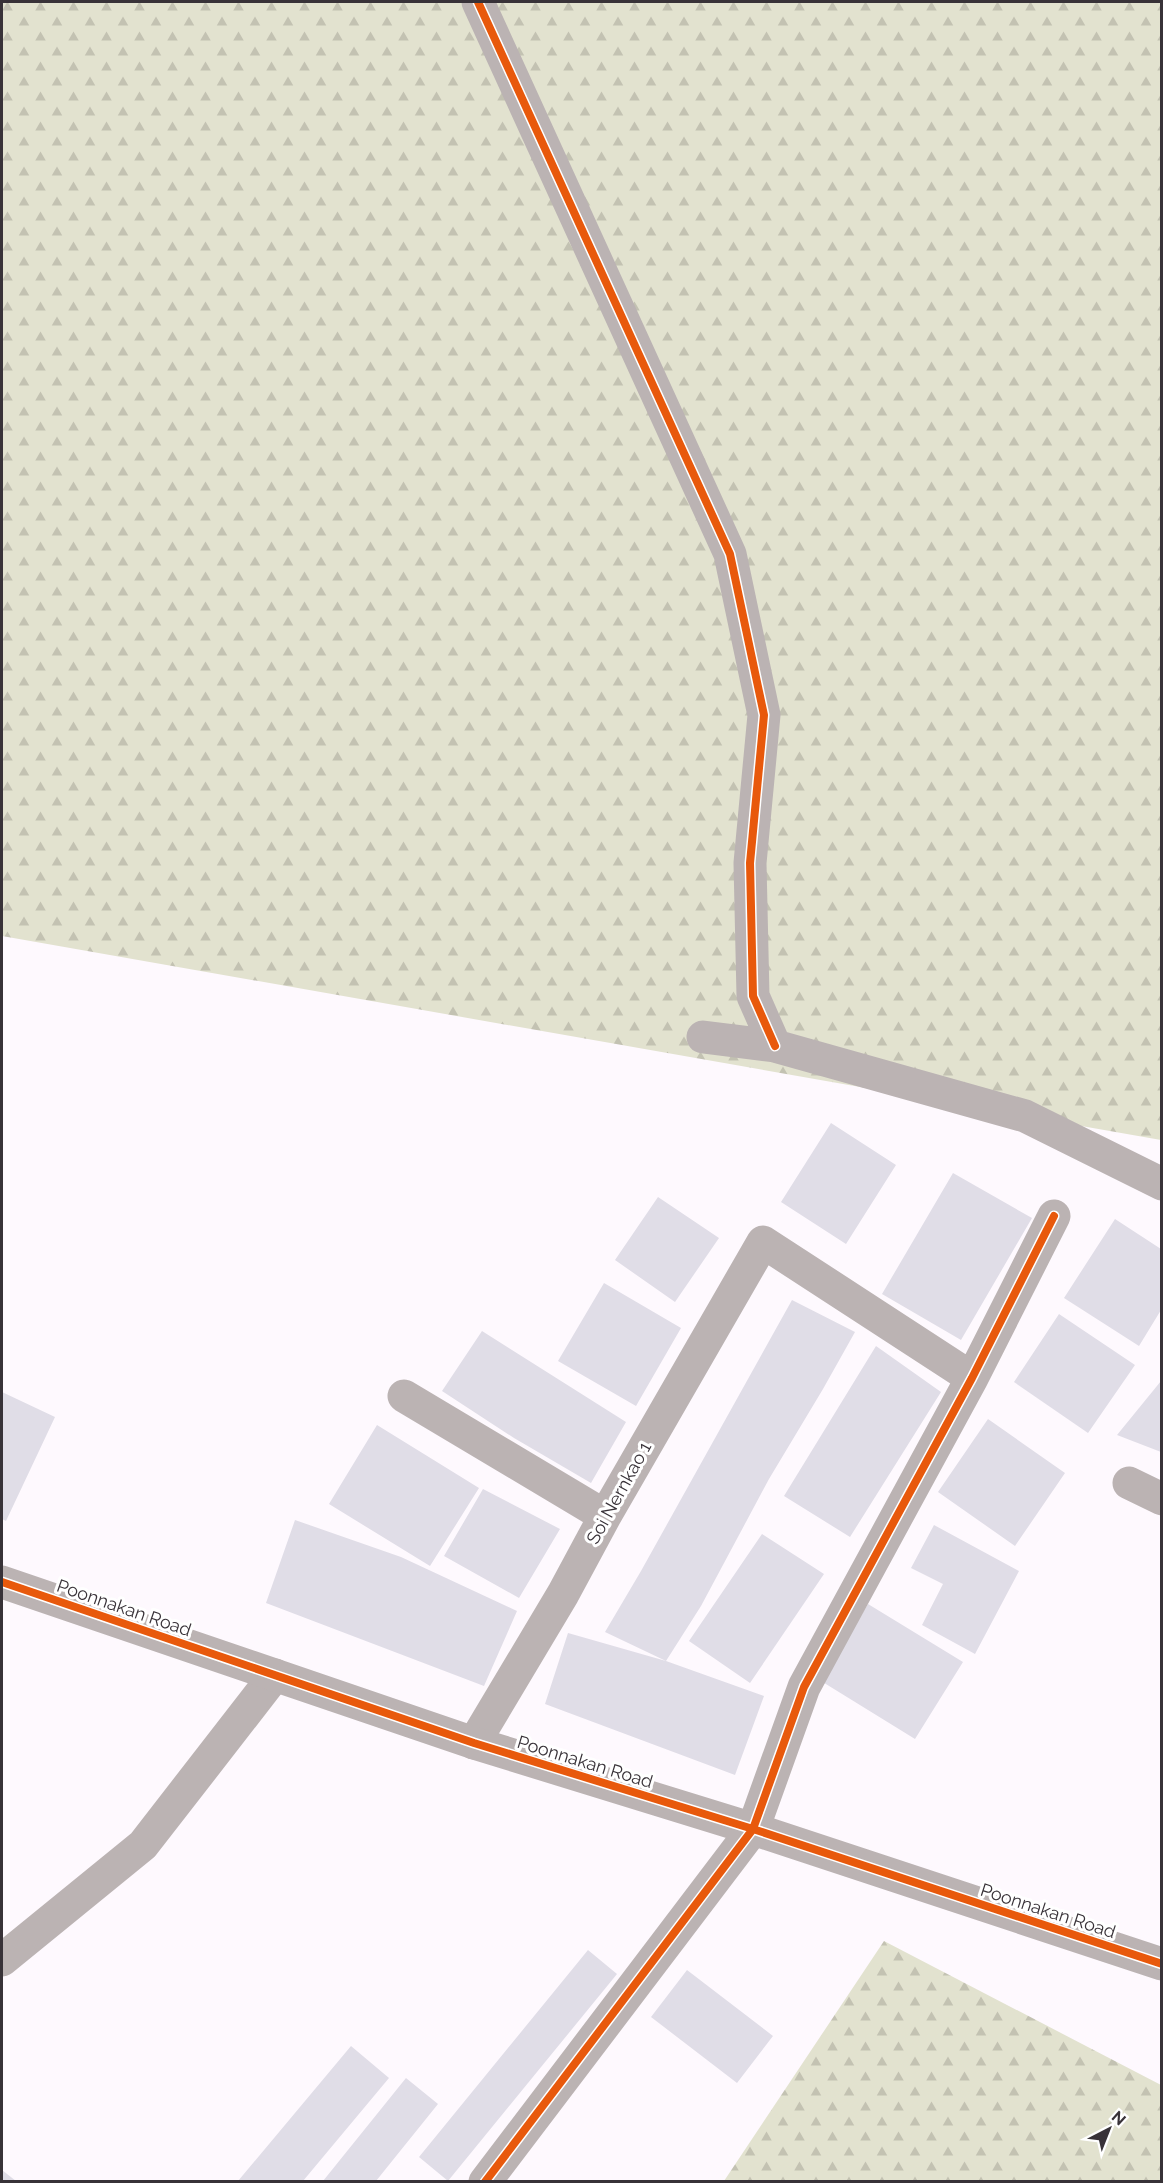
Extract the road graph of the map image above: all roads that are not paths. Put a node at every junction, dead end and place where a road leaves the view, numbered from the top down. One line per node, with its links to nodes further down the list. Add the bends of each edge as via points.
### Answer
1 (478, 2): 3 (street, via 730,554 764,715 750,863 753,996)
2 (703, 1037): 3 (street)
3 (775, 1046): 4 (street, via 1025,1116)
4 (1161, 1184)
5 (1054, 1216): 6 (street)
6 (972, 1378): 10 (street, Soi Nernkao 1, via 763,1242); 14 (street, via 804,1687)
7 (404, 1396): 10 (street)
8 (1129, 1483): 9 (street)
9 (1161, 1498)
10 (605, 1516): 13 (street, Soi Nernkao 1)
11 (2, 1582): 12 (street, Poonnakan Road)
12 (274, 1675): 13 (street, Poonnakan Road); 15 (street, via 142,1845)
13 (474, 1743): 14 (street, Poonnakan Road)
14 (753, 1829): 16 (street, Poonnakan Road); 17 (street)
15 (2, 1960)
16 (1161, 1964)
17 (484, 2181)

